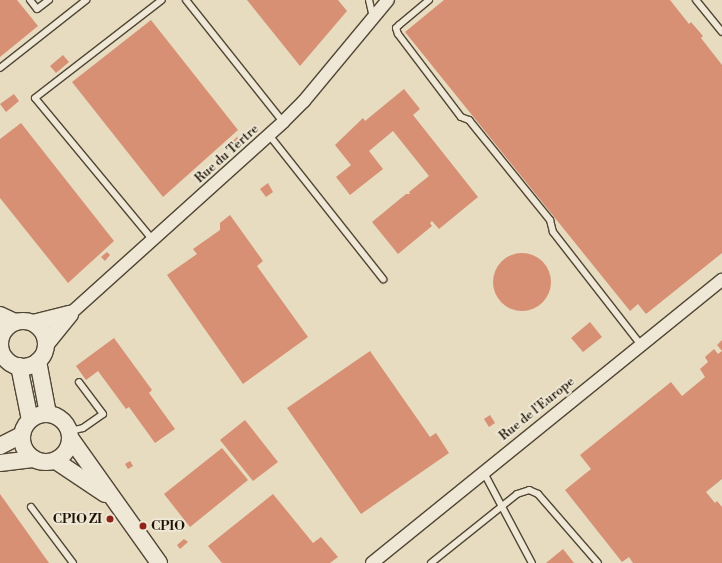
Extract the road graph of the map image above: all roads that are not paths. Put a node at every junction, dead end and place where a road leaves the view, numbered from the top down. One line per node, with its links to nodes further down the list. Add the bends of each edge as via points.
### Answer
1 (30, 0): 2 (lane, via 37,9)
2 (49, 0)
3 (86, 0): 12 (lane)
4 (162, 0): 15 (lane, via 35,98)
5 (186, 0): 13 (lane)
6 (369, 0): 10 (lane)
7 (388, 0): 10 (street, Rue du Tertre)
8 (429, 0): 24 (lane, via 396,28 398,34 461,117 469,120 550,220 553,232)
9 (696, 0): 11 (lane)
10 (373, 18): 13 (street, Rue du Tertre, via 304,101)
11 (722, 32)
12 (0, 68)
13 (283, 122): 14 (street, Rue du Tertre)
14 (268, 135): 15 (street, Rue du Tertre); 16 (lane)
15 (152, 239): 18 (street, Rue du Tertre)
16 (383, 279)
17 (722, 280): 24 (street, Rue de l'Europe)
18 (70, 314): 21 (main road); 23 (main road)
19 (0, 315): 20 (main road)
20 (15, 322): 21 (main road); 22 (main road, via 4,330)
21 (34, 323): 23 (main road, via 43,332)
22 (0, 343): 26 (main road, via 5,358)
23 (46, 344): 25 (main road)
24 (641, 345): 36 (street, Rue de l'Europe)
25 (38, 361): 26 (main road, via 32,365); 28 (main road)
26 (18, 366): 29 (main road)
27 (79, 382): 31 (lane, via 104,414)
28 (48, 414): 29 (main road); 31 (main road, via 62,419)
29 (30, 420): 30 (main road)
30 (22, 435): 32 (main road); 33 (main road, via 24,448)
31 (70, 435): 34 (main road, via 66,452); 37 (main road)
32 (0, 446)
33 (34, 458): 34 (main road, via 41,462); 35 (main road)
34 (56, 460): 37 (main road)
35 (0, 463)
36 (483, 471): 38 (lane); 42 (street, Rue de l'Europe)
37 (119, 505): 41 (main road)
38 (502, 506): 43 (lane); 44 (lane); 45 (lane, via 517,494 529,490 538,494)
39 (31, 507): 40 (lane)
40 (73, 563)
41 (160, 563)
42 (372, 563)
43 (431, 563)
44 (532, 563)
45 (598, 563)

